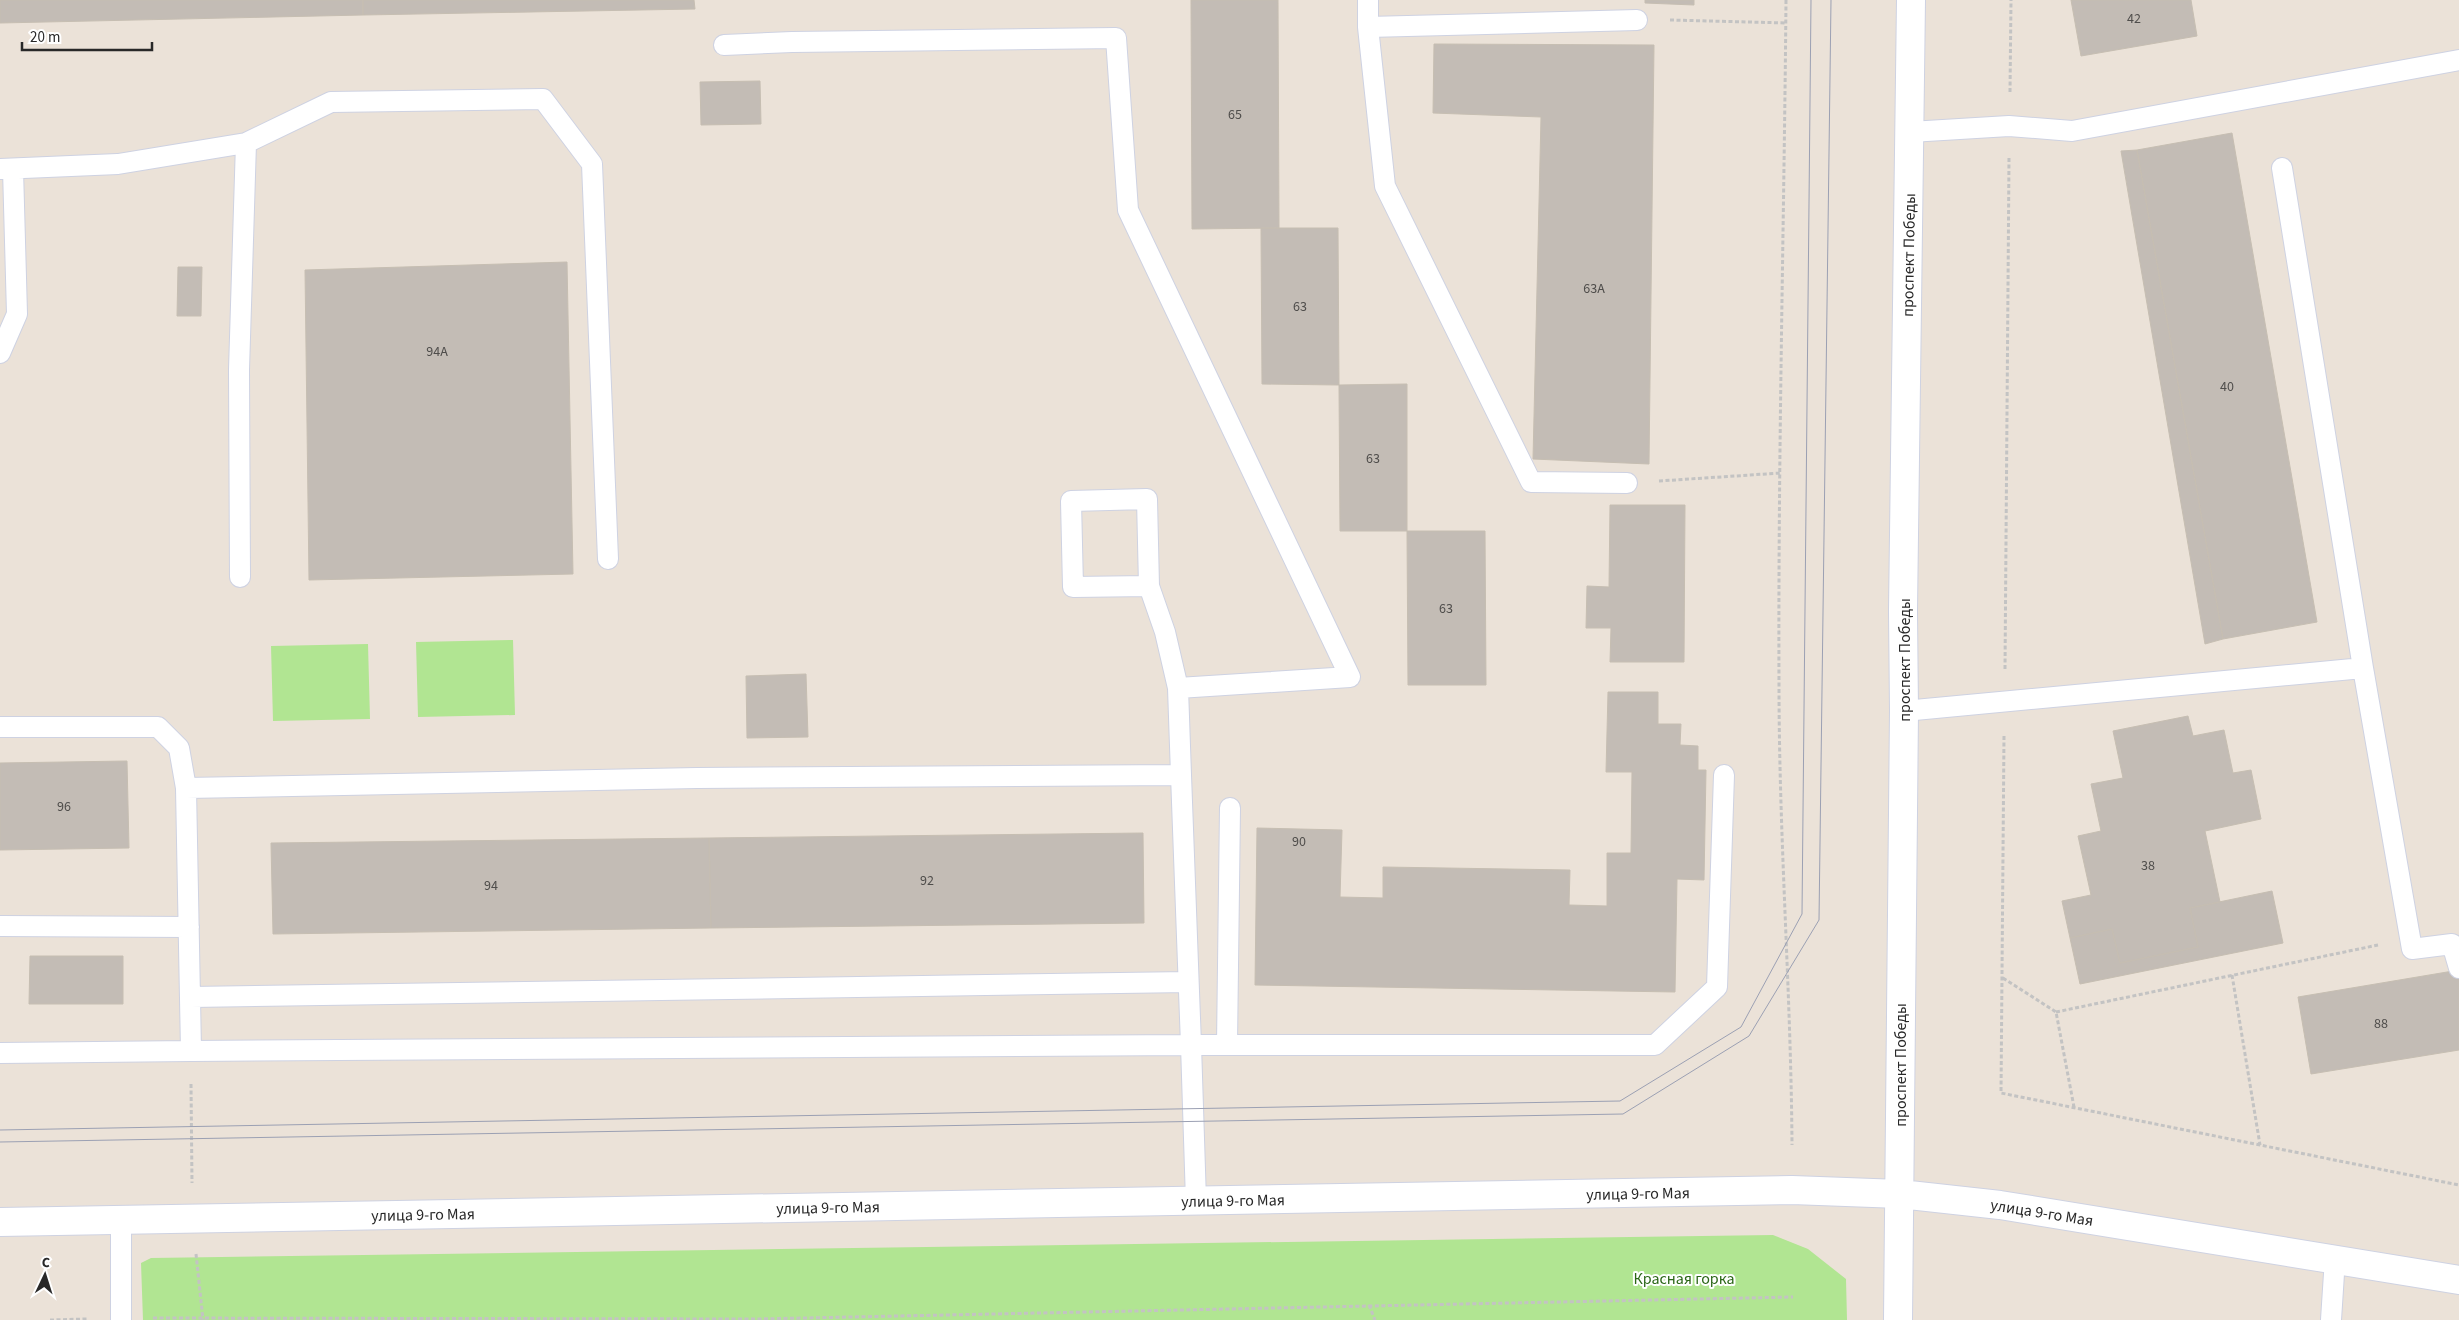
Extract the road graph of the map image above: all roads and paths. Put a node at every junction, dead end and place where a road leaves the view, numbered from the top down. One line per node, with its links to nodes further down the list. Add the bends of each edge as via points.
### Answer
1 (1368, 0): 8 (lane)
2 (1786, 0): 7 (path)
3 (1911, 0): 12 (street, проспект Победы)
4 (2010, 0): 11 (path)
5 (1637, 20): 8 (lane)
6 (1700, 20): 7 (path)
7 (1786, 23): 17 (path)
8 (1368, 27): 18 (lane, via 1385,186 1531,482)
9 (724, 45): 23 (lane, via 1116,38 1128,210 1350,676)
10 (2459, 60): 11 (lane, via 2072,131)
11 (2009, 126): 12 (lane); 24 (path)
12 (1910, 132): 25 (street, проспект Победы)
13 (246, 143): 15 (lane, via 118,164); 19 (lane, via 330,102 542,99 592,164); 20 (lane, via 239,370)
14 (2282, 168): 22 (lane)
15 (6, 169): 16 (lane, via 17,314)
16 (0, 353)
17 (1781, 473): 18 (path); 46 (path, via 1779,687 1792,1051)
18 (1627, 482)
19 (608, 559)
20 (240, 577)
21 (1149, 586): 21 (lane, via 1147,499 1070,501 1073,588); 23 (lane, via 1165,632)
22 (2363, 668): 24 (lane); 33 (lane)
23 (1178, 688): 27 (lane)
24 (2005, 700): 25 (lane); 37 (path)
25 (1904, 711): 49 (street, проспект Победы)
26 (0, 727): 29 (lane, via 158,727 179,748)
27 (1181, 775): 29 (lane, via 697,778); 38 (lane)
28 (1724, 775): 42 (lane, via 1717,987 1655,1045)
29 (186, 788): 32 (lane)
30 (1230, 808): 42 (lane)
31 (0, 926): 32 (lane)
32 (189, 927): 39 (lane)
33 (2410, 939): 34 (lane, via 2412,949); 36 (path)
34 (2456, 944): 35 (lane)
35 (2459, 968)
36 (2232, 976): 40 (path); 47 (path)
37 (2002, 978): 40 (path); 45 (path, via 2001,1093)
38 (1188, 982): 39 (lane); 41 (lane)
39 (191, 998): 43 (lane)
40 (2056, 1012): 45 (path)
41 (1190, 1045): 42 (lane); 43 (lane); 50 (lane)
42 (1228, 1045)
43 (191, 1051): 44 (lane)
44 (0, 1052)
45 (2074, 1107): 47 (path)
46 (1792, 1145)
47 (2260, 1145): 48 (path)
48 (2459, 1185)
49 (1900, 1194): 50 (street, улица 9-го Мая, via 1792,1190); 53 (street, улица 9-го Мая, via 2000,1204); 60 (street, проспект Победы)
50 (1196, 1200): 51 (street, улица 9-го Мая)
51 (120, 1219): 52 (street, улица 9-го Мая); 57 (lane)
52 (0, 1222)
53 (2335, 1258): 54 (street, улица 9-го Мая); 61 (lane)
54 (2459, 1280)
55 (1792, 1297): 56 (path)
56 (1369, 1305): 58 (path); 59 (path)
57 (121, 1319): 58 (path)
58 (757, 1320)
59 (1375, 1320)
60 (1898, 1320)
61 (2331, 1320)

